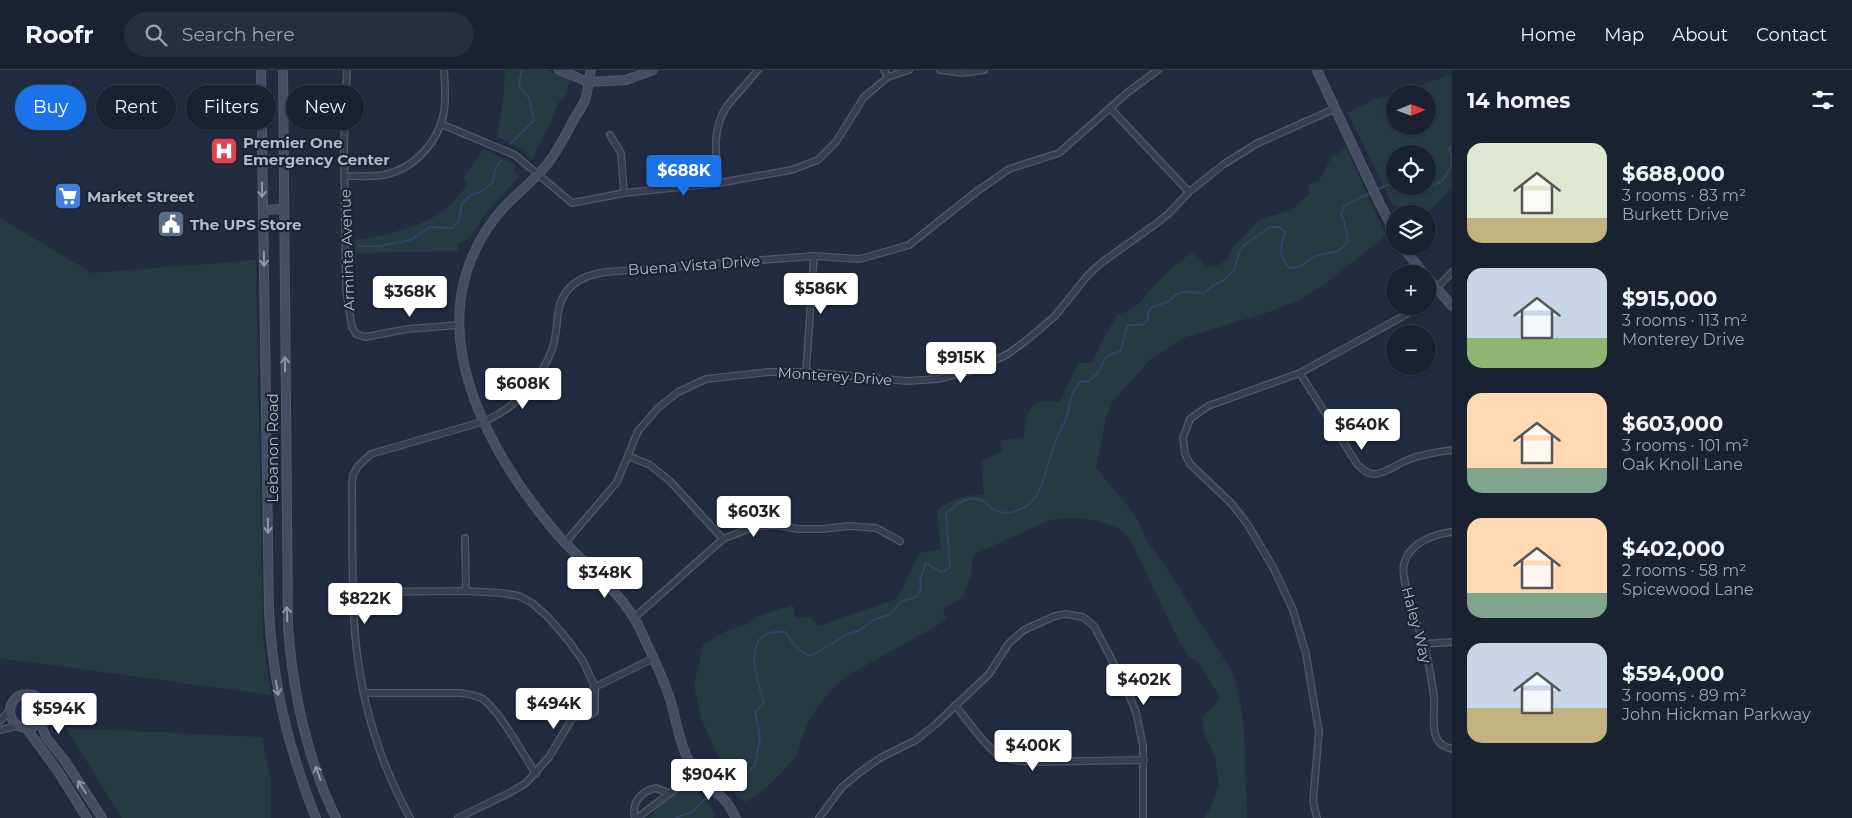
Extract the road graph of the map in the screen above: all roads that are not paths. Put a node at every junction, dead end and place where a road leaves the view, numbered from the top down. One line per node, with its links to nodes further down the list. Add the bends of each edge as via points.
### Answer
1 (261, 70): 27 (street, Lebanon Road, one-way to 27)
2 (283, 70): 26 (street, Lebanon Road)
3 (346, 70): 22 (street, Arminta Avenue)
4 (444, 70): 19 (street, via 445,104)
5 (559, 70): 16 (street)
6 (591, 70): 16 (street)
7 (653, 70): 16 (street, via 626,80)
8 (758, 70): 23 (street, via 727,107 718,127 715,149)
9 (884, 70): 15 (street)
10 (909, 70): 15 (street)
11 (940, 70): 12 (street, via 962,73)
12 (984, 70)
13 (1158, 70): 18 (street, Buena Vista Drive)
14 (1317, 70): 17 (street)
15 (888, 78): 23 (street, via 864,97 836,142 818,160 791,170)
16 (588, 82): 21 (street, via 581,107)
17 (1334, 108): 24 (street, Monterey Drive, via 1238,154); 28 (street)
18 (1111, 109): 24 (street); 30 (street, Buena Vista Drive, via 1059,154 1009,169 909,245 860,259)
19 (441, 124): 21 (street, via 509,151); 22 (street, via 426,150 405,167 380,175)
20 (610, 135): 25 (street, via 621,153)
21 (538, 175): 25 (street, via 572,202); 36 (street, via 507,205 482,236 465,276)
22 (344, 176): 36 (street, Arminta Avenue, via 346,296 352,327 359,336 369,337)
23 (719, 183): 25 (street)
24 (1190, 192): 37 (street, Monterey Drive, via 1169,214 1101,263 1055,316 1008,354 971,371 907,381)
25 (624, 193)
26 (284, 209): 27 (street); 71 (street, Lebanon Road, one-way to 26, via 305,729 288,627)
27 (263, 210): 70 (street, Lebanon Road, one-way to 70, via 272,653 288,738)
28 (1386, 216)
29 (1409, 255): 31 (street)
30 (814, 256): 37 (street); 39 (street, Buena Vista Drive, via 598,273 578,280 566,292 559,306 553,346 530,388 500,414)
31 (1417, 265)
32 (1452, 272): 33 (street)
33 (1436, 288): 34 (street)
34 (1452, 306)
35 (1405, 315): 38 (street)
36 (459, 324): 39 (street, via 464,362)
37 (806, 372): 41 (street, Monterey Drive, via 768,372 706,379 685,388 658,408 638,431)
38 (1300, 373): 40 (street, via 1363,470 1371,474 1380,473 1409,459); 78 (street, via 1203,408 1190,419 1183,445 1190,464 1232,504 1248,525 1274,568 1293,610 1306,654 1319,732 1313,801)
39 (485, 421): 46 (street, via 523,490); 48 (street, via 377,451 361,462 352,484)
40 (1452, 450)
41 (628, 456): 44 (street, via 650,465 670,481); 46 (street, Monterey Drive, via 617,482)
42 (1452, 532): 51 (street, Haley Way, via 1426,539 1410,552 1403,565 1407,591)
43 (465, 538): 47 (street)
44 (723, 539): 45 (street, via 753,527 776,525 798,529 876,528); 49 (street)
45 (900, 541)
46 (566, 543): 49 (street, via 593,568)
47 (466, 591): 48 (street); 53 (street, via 510,594 532,603 568,640 583,661)
48 (353, 592): 54 (street, via 356,643)
49 (634, 618): 52 (street)
50 (1452, 642): 51 (street)
51 (1424, 644): 63 (street, Haley Way, via 1434,697 1434,732 1443,746)
52 (654, 658): 53 (street); 65 (street, via 683,748)
53 (595, 687): 57 (street); 57 (street, via 595,712)
54 (364, 693): 66 (street, via 460,693 482,698 500,719); 72 (street, via 383,757)
55 (955, 705): 64 (street, via 997,753 1006,758 1034,762); 64 (street, via 989,674 1010,643 1024,630 1055,616 1083,617 1094,626 1124,683 1136,712); 76 (street, via 916,740 880,758 842,787)
56 (10, 711): 58 (street); 59 (street, via 17,697 33,695 43,707); 60 (street, via 10,717)
57 (573, 717): 66 (street)
58 (0, 721)
59 (40, 722): 61 (street); 69 (street, one-way to 59, via 46,737)
60 (17, 726): 61 (street); 62 (street)
61 (27, 729): 68 (street)
62 (0, 730)
63 (1452, 749)
64 (1144, 760): 77 (street)
65 (697, 773): 67 (street); 75 (street)
66 (536, 774): 73 (street, via 511,792)
67 (668, 794): 74 (street); 74 (street, via 656,788 643,794 634,804)
68 (87, 818)
69 (102, 818)
70 (316, 818)
71 (336, 818)
72 (410, 818)
73 (458, 818)
74 (636, 818)
75 (736, 818)
76 (819, 818)
77 (1143, 818)
78 (1317, 818)

